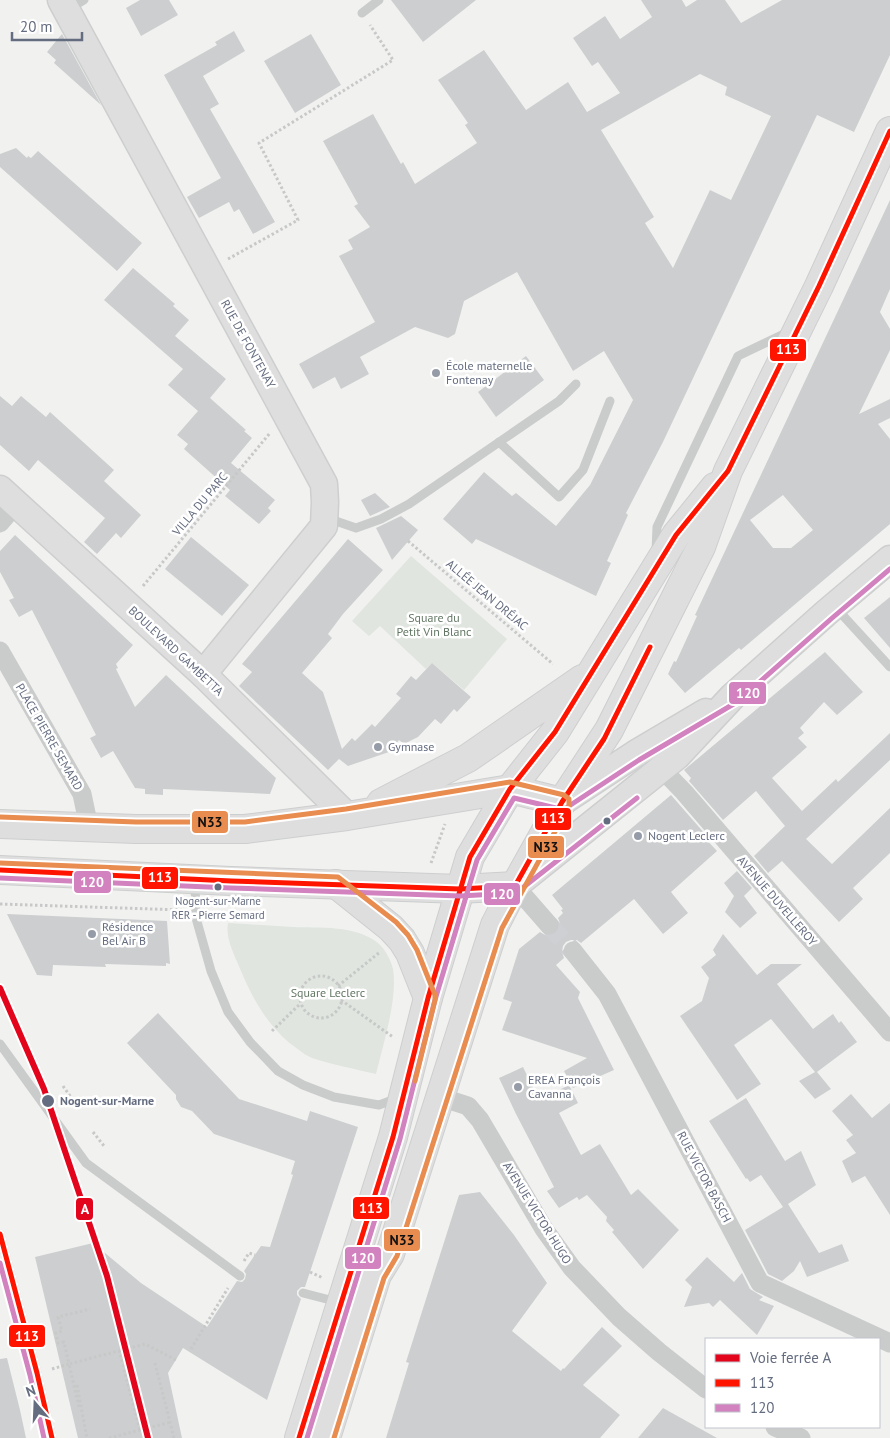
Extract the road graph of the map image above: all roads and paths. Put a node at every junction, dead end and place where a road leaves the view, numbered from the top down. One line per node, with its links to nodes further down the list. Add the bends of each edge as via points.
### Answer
1 (379, 0): 3 (lane)
2 (71, 3): 9 (street, RUE DE FONTENAY)
3 (362, 13): 5 (path, via 393,60 259,143 298,220)
4 (890, 131): 6 (main road)
5 (224, 261)
6 (800, 326): 11 (main road); 16 (lane, via 738,356 657,527)
7 (576, 384): 10 (lane, via 558,401)
8 (610, 401): 10 (lane, via 583,470 559,497)
9 (286, 413): 13 (street, RUE DE FONTENAY, via 324,484); 17 (path, VILLA DU PARC)
10 (499, 442): 13 (lane, via 409,504 381,518 356,528)
11 (728, 471): 16 (main road, via 676,535); 25 (main road, via 701,547)
12 (5, 506): 17 (street, BOULEVARD GAMBETTA)
13 (324, 517): 22 (street, RUE DE FONTENAY, via 324,526)
14 (408, 541): 20 (path, ALLÉE JEAN DRÉJAC)
15 (890, 559): 18 (street)
16 (656, 566): 23 (main road)
17 (127, 606): 22 (street, BOULEVARD GAMBETTA)
18 (834, 606): 21 (lane); 24 (street)
19 (0, 651): 33 (street, PLACE PIERRE SEMARD, via 82,794)
20 (553, 664)
21 (890, 667)
22 (203, 674): 30 (street, BOULEVARD GAMBETTA)
23 (590, 674): 28 (main road, via 555,732); 30 (main road, via 468,758)
24 (733, 696): 26 (street); 27 (street)
25 (604, 739): 26 (street, via 614,751); 29 (main road)
26 (639, 752): 27 (street, AVENUE DUVELLEROY); 29 (street)
27 (662, 768): 38 (street); 50 (street, AVENUE DUVELLEROY)
28 (510, 789): 29 (main road); 30 (main road); 39 (main road, via 470,857)
29 (562, 802): 38 (main road)
30 (354, 815): 33 (main road, via 244,829)
31 (446, 823): 34 (path)
32 (0, 824): 33 (main road)
33 (89, 827)
34 (430, 866)
35 (0, 870): 36 (main road)
36 (194, 880): 37 (main road); 54 (lane, via 196,918 211,971 228,1012 250,1042 278,1070 303,1085 334,1097 379,1105)
37 (336, 884): 39 (main road); 46 (main road, via 402,940)
38 (515, 886): 39 (main road); 42 (street); 55 (main road, via 495,925)
39 (460, 889): 46 (main road)
40 (0, 904): 41 (path)
41 (189, 911)
42 (549, 925)
43 (383, 949): 45 (path)
44 (573, 951): 67 (street, RUE VICTOR BASCH, via 607,994 760,1283)
45 (338, 986): 47 (path); 48 (path, via 334,980 321,976 308,980 300,990)
46 (428, 998): 54 (main road)
47 (342, 1000): 48 (path, via 335,1013 322,1018 309,1015); 51 (path)
48 (300, 1004): 49 (path)
49 (272, 1031)
50 (890, 1032)
51 (394, 1038)
52 (0, 1044): 61 (lane, via 86,1163)
53 (63, 1086): 56 (path)
54 (403, 1097): 55 (main road); 64 (main road)
55 (440, 1097): 75 (street, AVENUE VICTOR HUGO, via 468,1106 480,1120 544,1229 572,1268 619,1317); 85 (main road, via 390,1254 377,1275)
56 (80, 1110)
57 (93, 1132): 58 (path)
58 (104, 1146)
59 (0, 1234): 80 (lane)
60 (310, 1272): 62 (path)
61 (240, 1276)
62 (323, 1278)
63 (303, 1293): 64 (lane)
64 (341, 1303): 84 (main road)
65 (90, 1309): 72 (path, via 58,1317 62,1331 56,1333 58,1343 64,1342)
66 (206, 1326): 68 (path)
67 (879, 1338)
68 (191, 1349)
69 (119, 1350): 70 (path, via 145,1344); 72 (path); 79 (path)
70 (176, 1360)
71 (155, 1363): 77 (path)
72 (69, 1364): 73 (path); 76 (path)
73 (57, 1368)
74 (77, 1385): 81 (path)
75 (705, 1388)
76 (79, 1407)
77 (171, 1422): 79 (path); 83 (path)
78 (777, 1428): 86 (street)
79 (140, 1430): 82 (path)
80 (52, 1438)
81 (87, 1438)
82 (108, 1438)
83 (174, 1438)
84 (299, 1438)
85 (326, 1438)
86 (801, 1438)

